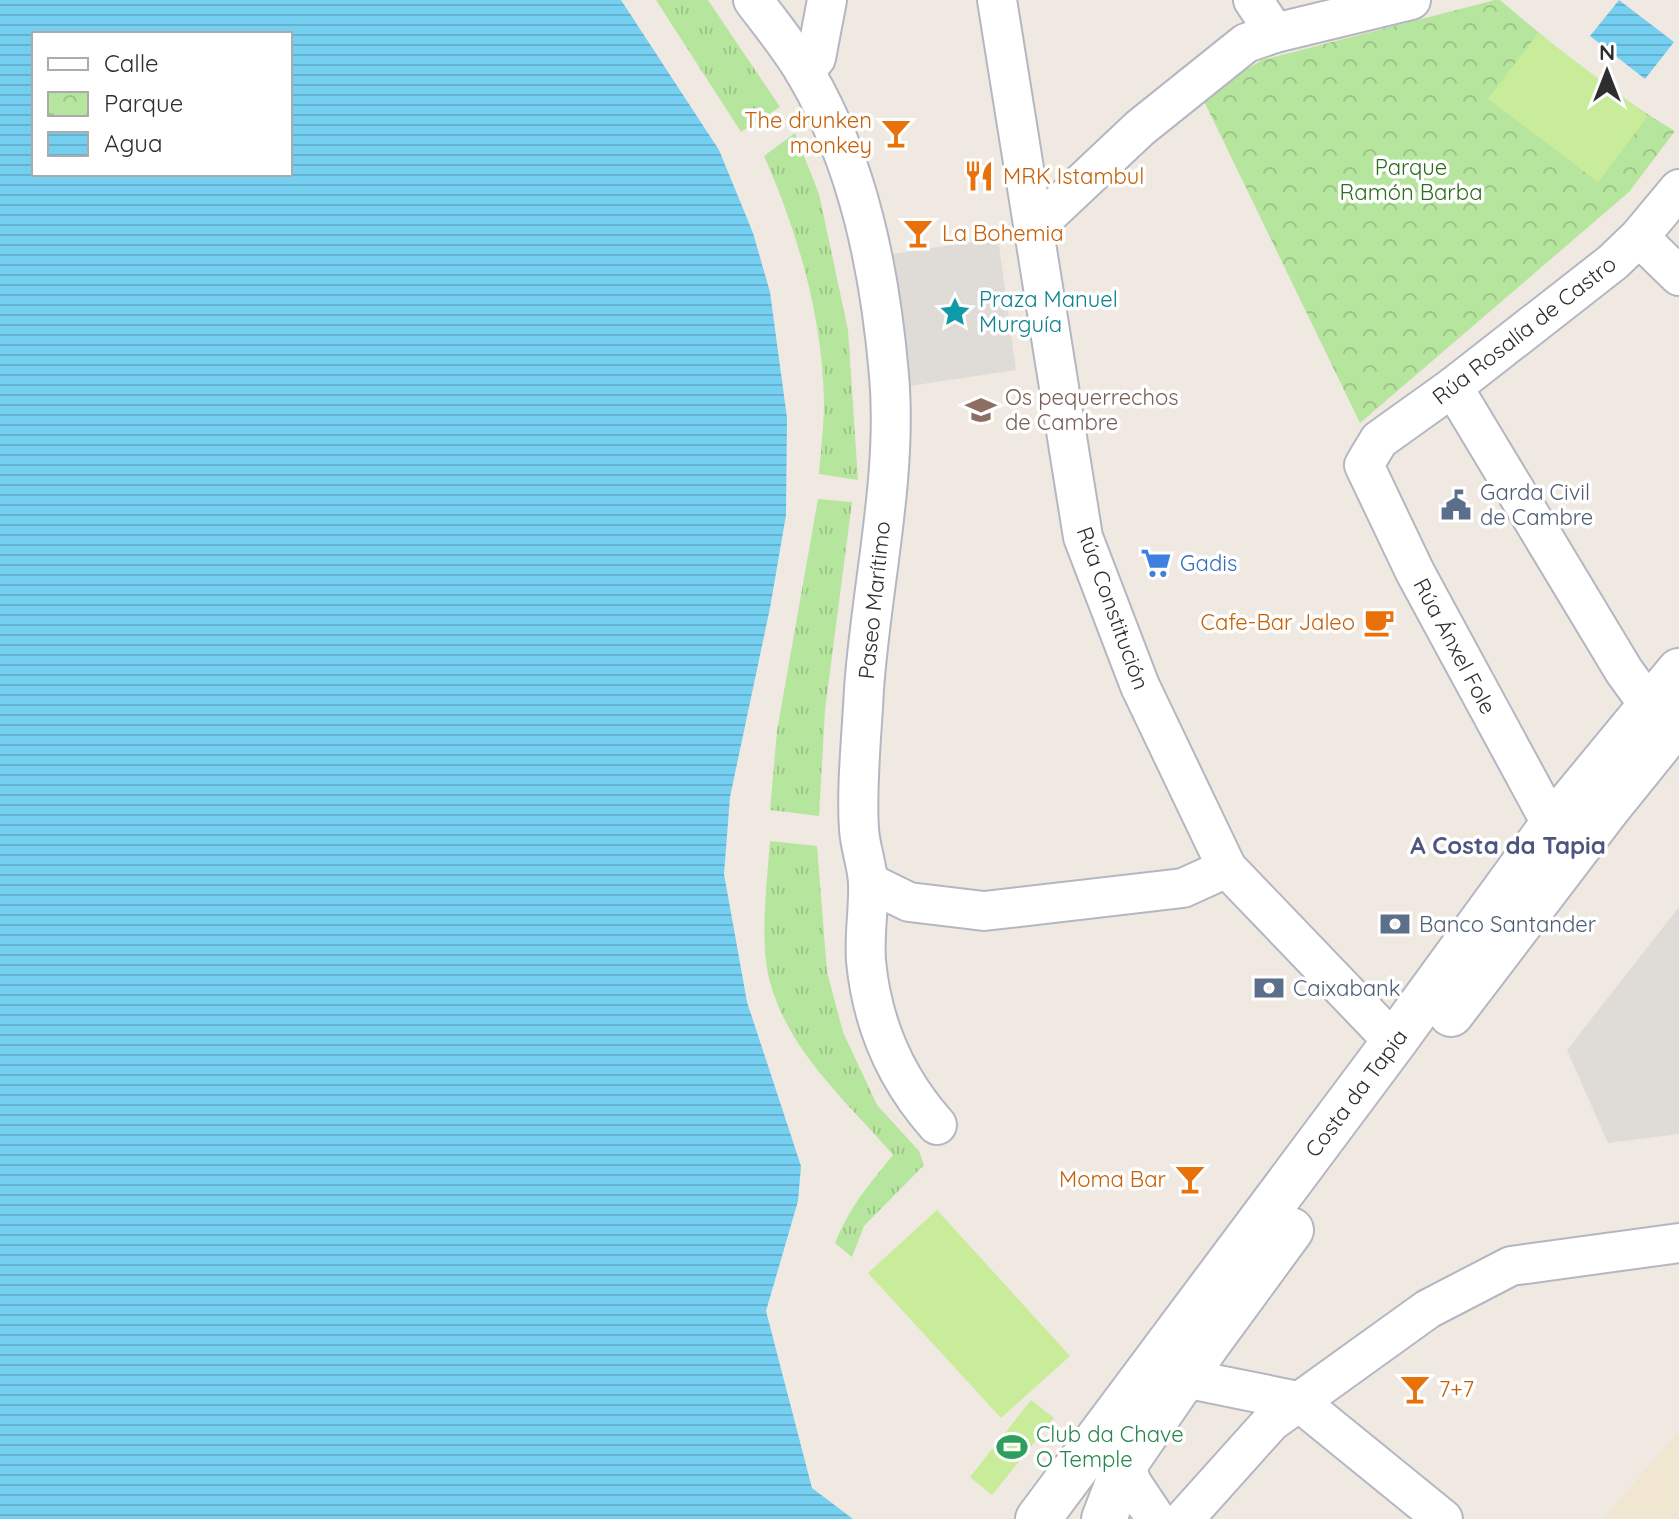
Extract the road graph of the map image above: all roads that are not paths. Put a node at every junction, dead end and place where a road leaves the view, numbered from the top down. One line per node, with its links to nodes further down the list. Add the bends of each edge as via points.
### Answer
1 (753, 0): 7 (street, Paseo Marítimo)
2 (827, 0): 7 (street, via 816,58)
3 (997, 0): 9 (street, Rúa Constitución)
4 (1253, 0): 6 (street)
5 (1411, 0): 6 (street)
6 (1275, 33): 9 (street, via 1246,43 1140,128)
7 (804, 71): 19 (street, Paseo Marítimo, via 850,170 871,247 889,377 884,513 864,688 859,830)
8 (1679, 189): 10 (street, Rúa Rosalía de Castro)
9 (1035, 227): 18 (street, Rúa Constitución, via 1083,537 1140,686)
10 (1639, 237): 11 (street); 12 (street, Rúa Rosalía de Castro)
11 (1679, 276)
12 (1453, 387): 13 (street, Rúa Rosalía de Castro, via 1379,440); 15 (street, via 1624,671)
13 (1364, 465): 17 (street, Rúa Ánxel Fole, via 1415,572)
14 (1679, 671): 15 (main road, Costa da Tapia)
15 (1664, 714): 16 (main road, Costa da Tapia); 17 (main road, Costa da Tapia)
16 (1608, 808): 17 (main road); 20 (main road, Costa da Tapia)
17 (1552, 825): 20 (main road, Costa da Tapia)
18 (1227, 868): 19 (street, via 1183,888 984,911 909,902); 20 (street, Rúa Constitución)
19 (868, 882): 21 (street, Paseo Marítimo, via 866,961 881,1036 914,1099)
20 (1399, 1060): 23 (main road, Costa da Tapia); 26 (main road, Costa da Tapia)
21 (937, 1125)
22 (1679, 1243): 24 (street, via 1511,1266 1428,1309)
23 (1184, 1378): 24 (street); 25 (main road, Costa da Tapia)
24 (1298, 1401): 29 (street, via 1271,1422); 30 (street)
25 (1125, 1464): 27 (main road, Costa da Tapia); 28 (street)
26 (1038, 1519)
27 (1104, 1519)
28 (1156, 1519)
29 (1184, 1519)
30 (1443, 1519)

